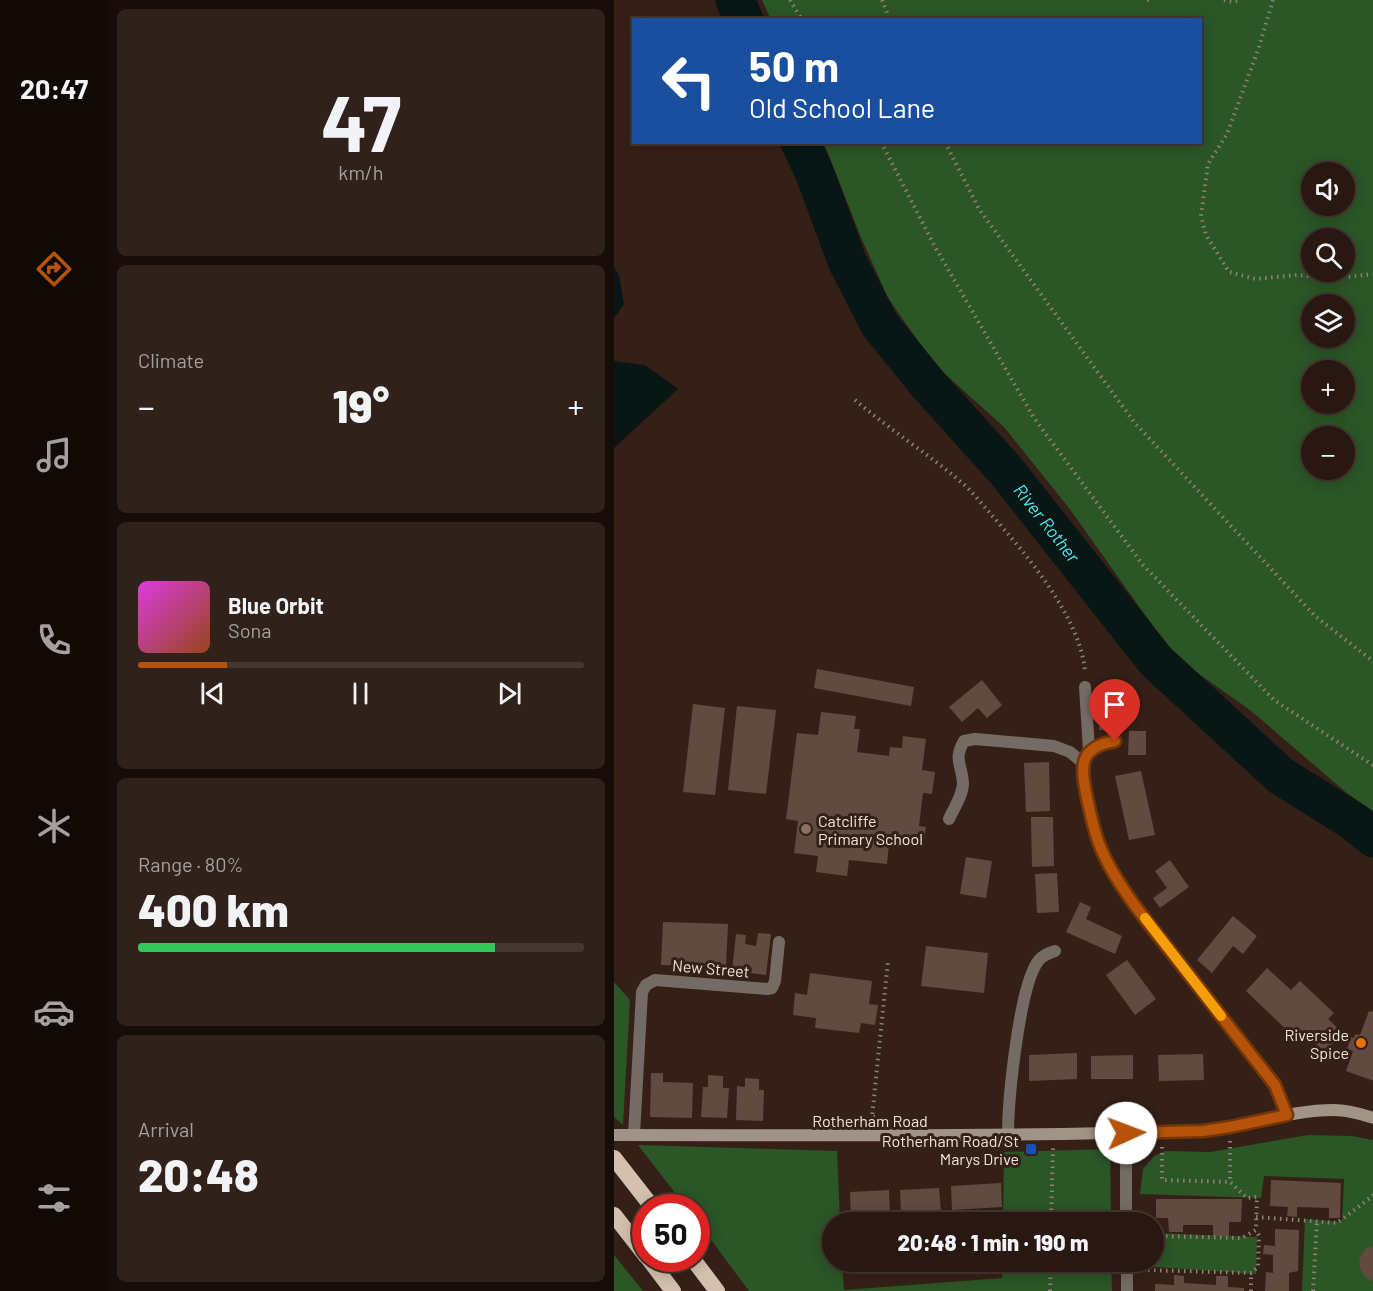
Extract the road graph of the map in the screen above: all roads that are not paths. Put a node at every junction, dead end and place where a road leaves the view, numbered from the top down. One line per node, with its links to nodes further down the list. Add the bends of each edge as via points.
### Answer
1 (1085, 687): 3 (street)
2 (1115, 741): 3 (street)
3 (1089, 750): 4 (street)
4 (1082, 762): 5 (street, via 1054,746 964,741 958,753 963,783); 8 (street, via 1093,825 1113,873 1275,1085)
5 (949, 819)
6 (779, 942): 12 (street, New Street, via 772,988 655,980 646,984 642,992)
7 (1055, 951): 13 (street, via 1039,960 1031,973 1023,1004)
8 (1287, 1115): 9 (main road, Rotherham Road, via 1337,1110); 10 (main road, Rotherham Road, via 1203,1131)
9 (1373, 1118)
10 (1126, 1133): 13 (main road, Rotherham Road); 16 (street)
11 (614, 1135): 12 (main road, Rotherham Road)
12 (634, 1135): 13 (main road, Rotherham Road)
13 (1008, 1135)
14 (614, 1158): 15 (highway)
15 (642, 1194)
16 (1126, 1212)
17 (615, 1216): 18 (highway)
18 (632, 1238)
19 (658, 1272): 22 (highway)
20 (703, 1272): 23 (highway)
21 (1127, 1272): 24 (street)
22 (673, 1291)
23 (717, 1291)
24 (1127, 1291)

